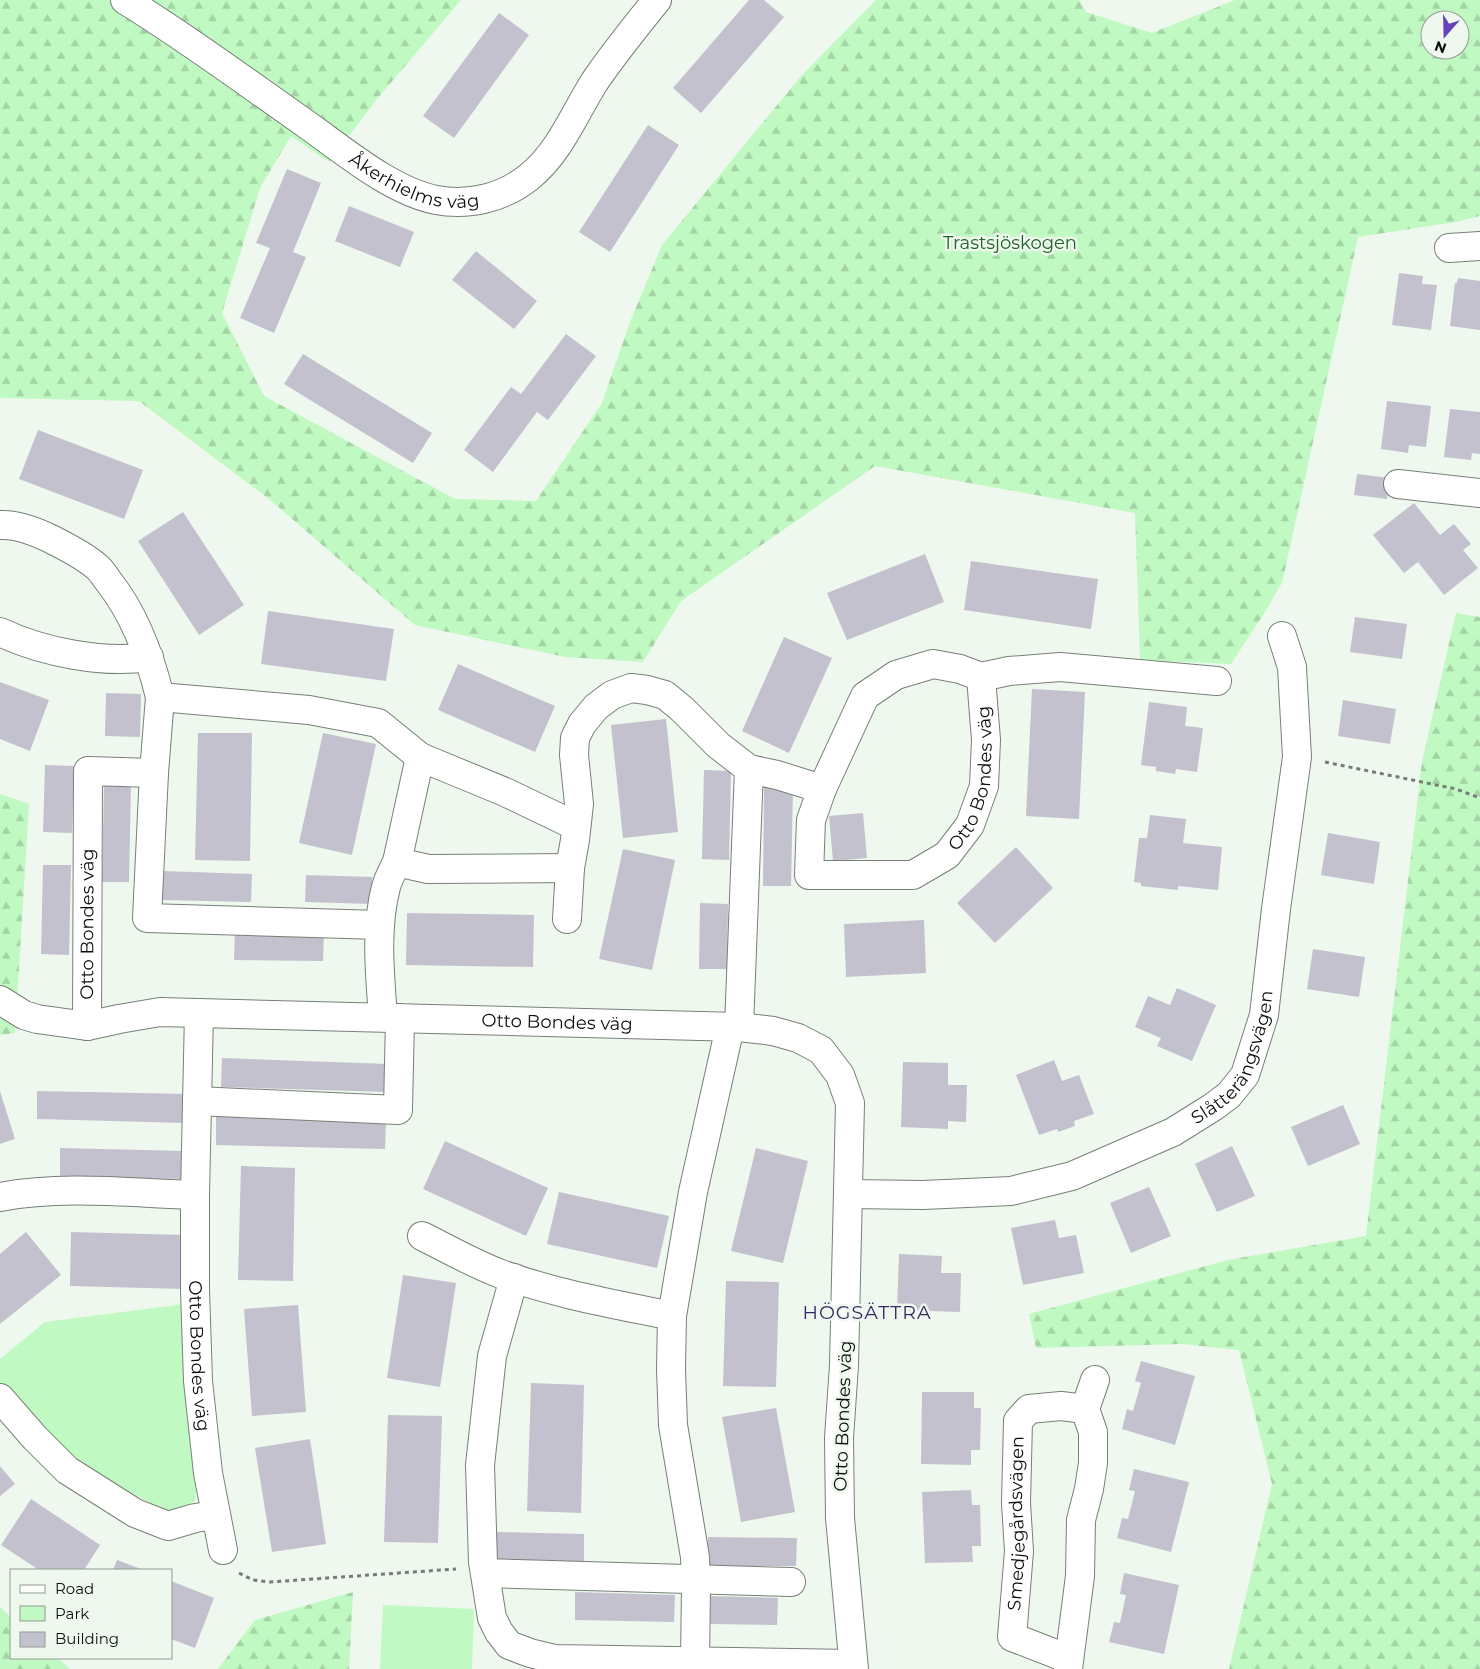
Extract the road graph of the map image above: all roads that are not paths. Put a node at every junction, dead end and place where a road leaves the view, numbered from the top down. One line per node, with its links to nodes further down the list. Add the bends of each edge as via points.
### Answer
1 (125, 0): 2 (street, Åkerhielms väg, via 202,50 357,160 403,188 450,202 472,202 504,193 542,166 595,82)
2 (657, 0)
3 (1480, 246): 4 (street)
4 (1449, 248)
5 (1398, 484): 6 (street)
6 (1480, 492)
7 (0, 525): 10 (street, via 40,533 98,567 117,591)
8 (0, 632): 10 (street, via 16,640 82,656)
9 (1282, 636): 29 (street, Slåtterängsvägen, via 1292,667 1297,757 1264,1015 1245,1075 1213,1107 1173,1132 1072,1176 1011,1191 923,1196)
10 (149, 657): 13 (street)
11 (981, 678): 12 (street, Otto Bondes väg, via 1009,671 1060,667); 17 (street, Otto Bondes väg, via 960,669 934,664 896,675 865,696); 17 (street, Otto Bondes väg, via 986,740 984,786 970,825 947,855 913,875 809,875 811,820)
12 (1217, 681)
13 (160, 697): 14 (street, via 309,710 378,723); 16 (street)
14 (420, 757): 18 (street); 19 (street)
15 (749, 769): 17 (street); 18 (street, via 718,746 665,695 631,688 596,706 575,738 579,804); 27 (street)
16 (154, 773): 22 (street, via 147,918); 26 (street, Otto Bondes väg, via 88,771)
17 (822, 789)
18 (576, 826): 20 (street)
19 (396, 862): 20 (street, via 428,869); 22 (street, via 386,886)
20 (570, 868): 21 (street)
21 (567, 919)
22 (380, 925): 25 (street, via 381,977)
23 (0, 1000): 26 (street, via 37,1019)
24 (199, 1013): 25 (street, Otto Bondes väg); 26 (street, Otto Bondes väg, via 160,1012); 28 (street, Otto Bondes väg)
25 (392, 1018): 27 (street, Otto Bondes väg); 28 (street, via 398,1110)
26 (87, 1026)
27 (735, 1027): 29 (street, Otto Bondes väg, via 773,1031 798,1038 821,1050 840,1075 850,1103); 34 (street, via 693,1192)
28 (197, 1101): 30 (street, Otto Bondes väg)
29 (848, 1194): 45 (street, Otto Bondes väg, via 839,1438 840,1518)
30 (195, 1195): 31 (street, via 66,1190); 38 (street, Otto Bondes väg, via 198,1380)
31 (0, 1197)
32 (422, 1236): 33 (street)
33 (514, 1278): 34 (street, via 559,1292); 40 (street, Otto Bondes väg, via 492,1356 480,1465)
34 (672, 1316): 41 (street, via 673,1425)
35 (1095, 1380): 37 (street)
36 (0, 1398): 38 (street, via 67,1470 134,1513 168,1526)
37 (1084, 1409): 44 (street, Smedjegårdsvägen, via 1093,1432 1092,1463 1081,1520 1080,1576); 44 (street, Smedjegårdsvägen, via 1061,1406 1029,1409 1018,1421 1018,1551 1012,1637)
38 (216, 1515): 39 (street, Otto Bondes väg)
39 (222, 1550)
40 (484, 1570): 41 (street); 43 (street, Otto Bondes väg, via 492,1618 509,1645 555,1659)
41 (696, 1579): 42 (street); 43 (street)
42 (791, 1582)
43 (695, 1661): 45 (street, Otto Bondes väg)
44 (1069, 1664)
45 (854, 1667)

